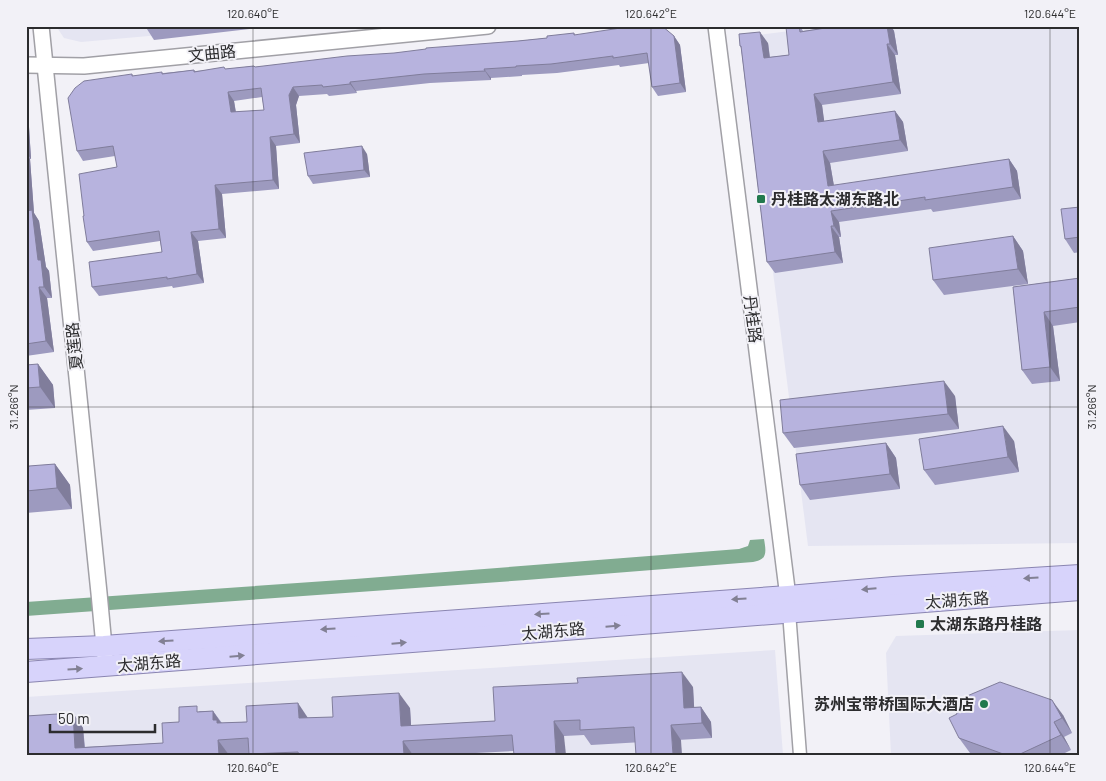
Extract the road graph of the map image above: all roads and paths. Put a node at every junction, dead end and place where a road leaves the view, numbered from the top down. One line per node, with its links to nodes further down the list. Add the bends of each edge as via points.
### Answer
1 (41, 26): 5 (street, 夏莲路)
2 (488, 26): 5 (street, 文曲路, via 84,66)
3 (718, 27): 8 (street, 丹桂路)
4 (26, 65): 5 (street, 文曲路)
5 (45, 66): 9 (street, 夏莲路)
6 (1080, 575): 8 (main road, 太湖东路, one-way to 8, via 894,587)
7 (1080, 590): 8 (main road, 太湖东路)
8 (788, 604): 9 (main road, 太湖东路, one-way to 9); 11 (main road, 太湖东路, one-way to 8); 13 (street)
9 (104, 646): 10 (main road, 太湖东路); 11 (street, 夏莲路)
10 (26, 649)
11 (106, 667): 12 (main road, 太湖东路, one-way to 11)
12 (26, 672)
13 (800, 755)

